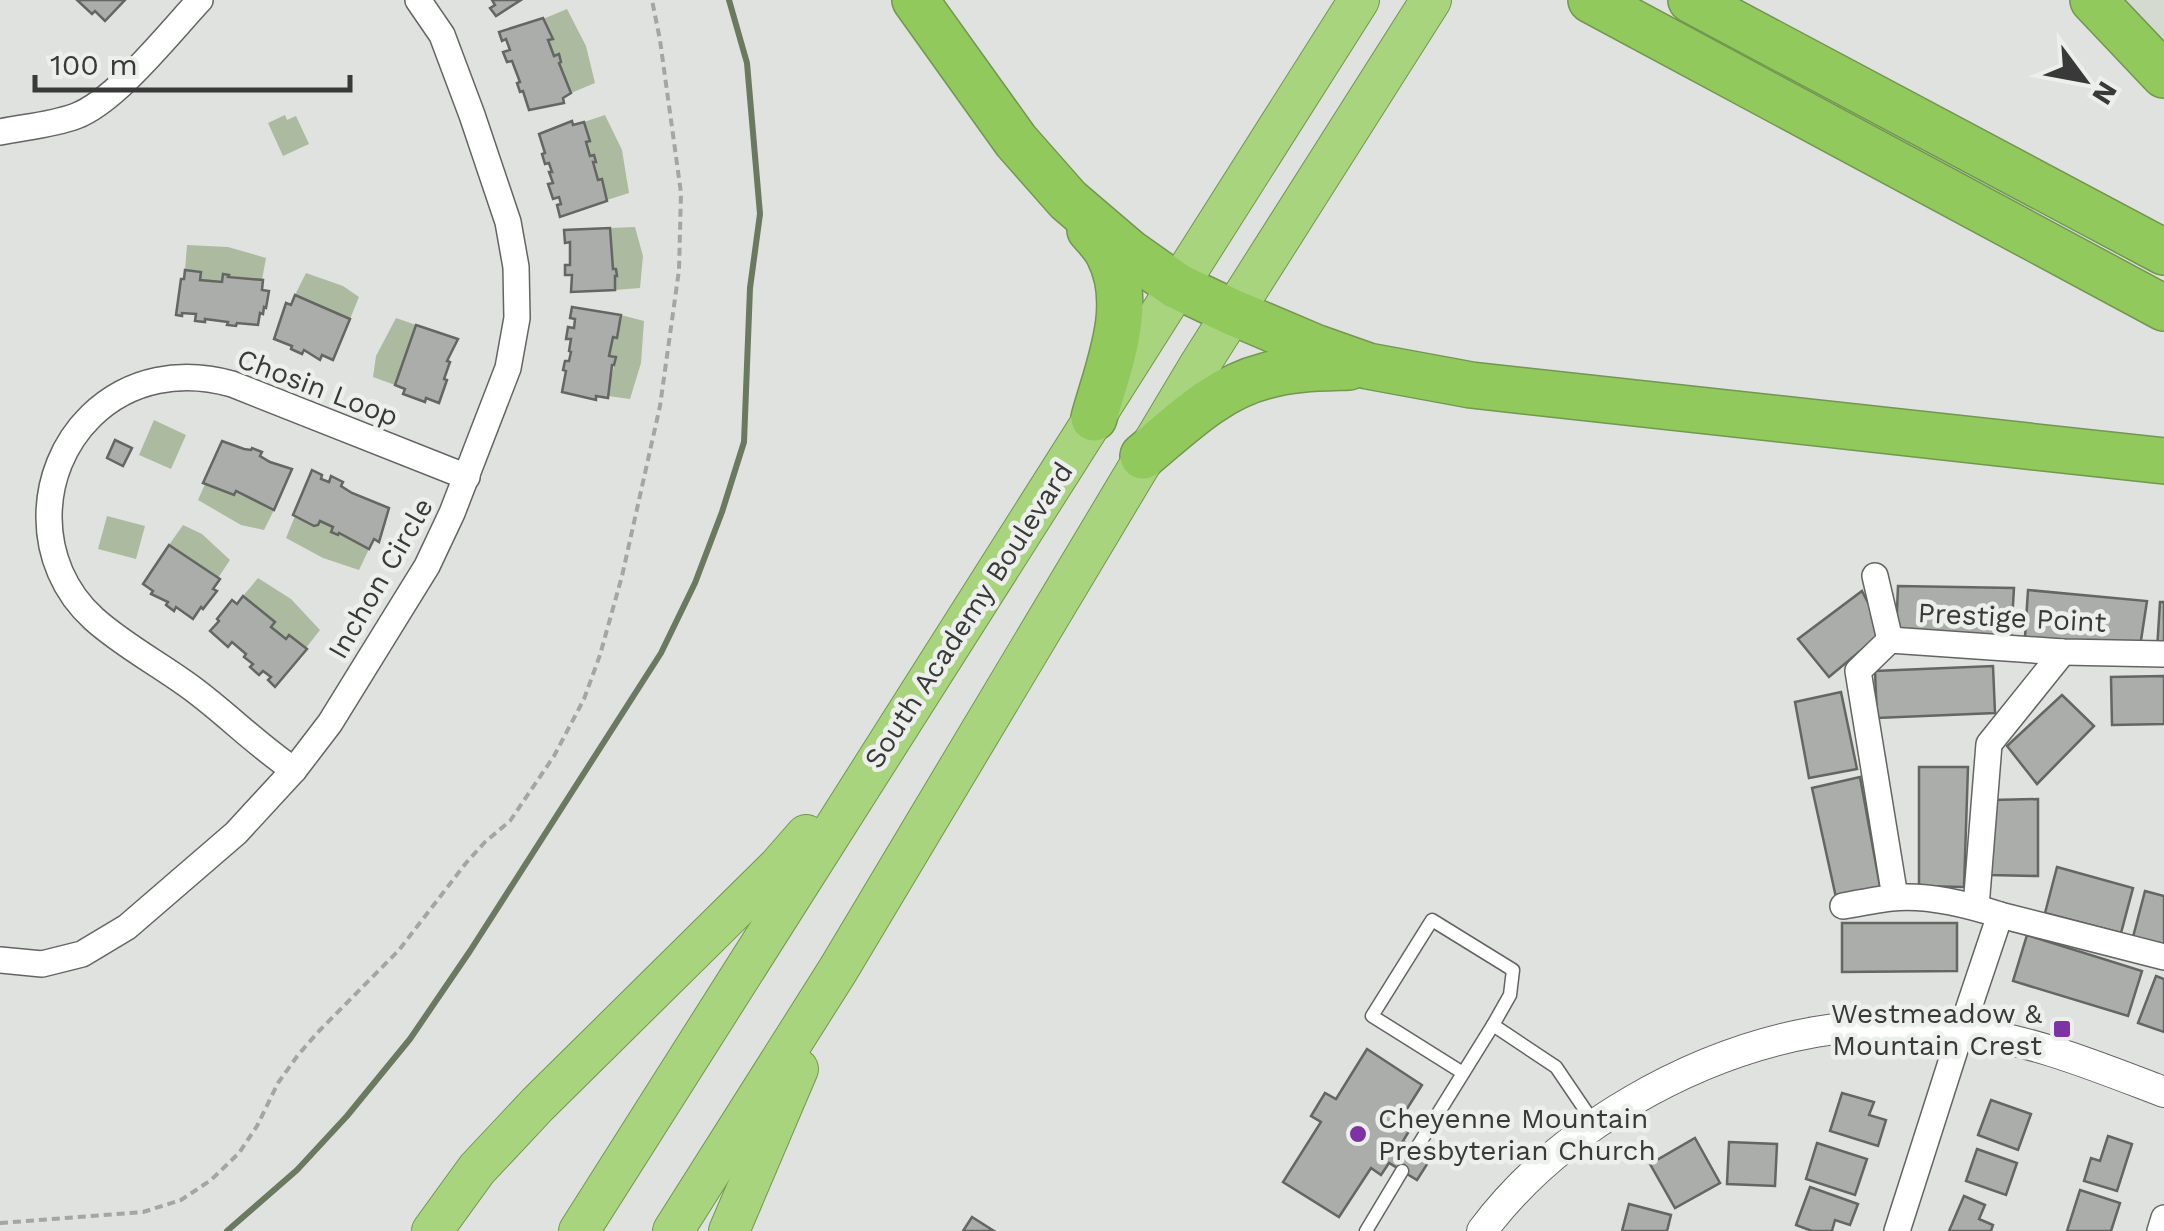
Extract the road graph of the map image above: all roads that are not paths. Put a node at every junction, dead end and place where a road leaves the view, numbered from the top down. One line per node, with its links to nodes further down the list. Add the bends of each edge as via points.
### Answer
1 (200, 0): 10 (street, via 90,110)
2 (418, 0): 20 (street, Inchon Circle, via 442,36 472,115 509,224 516,267 508,368)
3 (915, 0): 11 (highway, via 1016,141)
4 (1359, 0): 13 (highway, South Academy Boulevard)
5 (1591, 0): 14 (highway)
6 (1691, 0): 12 (highway)
7 (2092, 0): 9 (highway)
8 (1428, 5): 15 (highway)
9 (2164, 74)
10 (0, 132)
11 (1068, 200): 13 (highway); 17 (highway, via 1109,254 1119,282 1120,317)
12 (2164, 252)
13 (1177, 286): 15 (highway); 17 (highway, South Academy Boulevard)
14 (2164, 308)
15 (1232, 312): 16 (highway); 18 (highway)
16 (1368, 366): 18 (highway, via 1308,368 1232,388); 19 (highway, via 1471,385)
17 (1094, 418): 25 (highway, South Academy Boulevard)
18 (1143, 456): 32 (highway)
19 (2164, 461)
20 (467, 477): 26 (street, Inchon Circle, via 427,566); 26 (street, Chosin Loop, via 232,384 196,376 121,394 90,416 66,448 52,482 48,518 53,552 73,596 94,619)
21 (1875, 576): 22 (street)
22 (1890, 640): 23 (street, Prestige Point); 27 (street, Prestige Point, via 1858,671)
23 (2064, 652): 24 (street, Prestige Point); 29 (street, via 1989,744)
24 (2164, 654)
25 (906, 712): 41 (highway, via 778,866 538,1104 477,1169); 42 (highway, South Academy Boulevard)
26 (294, 770): 31 (street, Inchon Circle, via 236,833 116,935 56,962)
27 (1895, 897): 28 (street); 29 (street)
28 (1844, 906)
29 (1988, 911): 30 (street); 34 (street)
30 (2164, 957)
31 (0, 960)
32 (838, 970): 43 (highway); 44 (highway)
33 (1493, 1024): 35 (lane); 35 (lane, via 1510,995 1513,970 1432,920 1372,1016); 37 (lane, via 1556,1067)
34 (1960, 1031): 36 (street, via 2051,1051); 37 (street, via 1817,1031 1747,1048 1686,1072); 47 (street)
35 (1463, 1073): 38 (lane)
36 (2164, 1092)
37 (1595, 1125): 46 (street, via 1526,1182)
38 (1416, 1149)
39 (1402, 1171): 45 (lane)
40 (2164, 1218): 48 (street)
41 (432, 1231)
42 (579, 1231)
43 (673, 1231)
44 (729, 1231)
45 (1366, 1231)
46 (1482, 1231)
47 (1897, 1231)
48 (2160, 1231)

